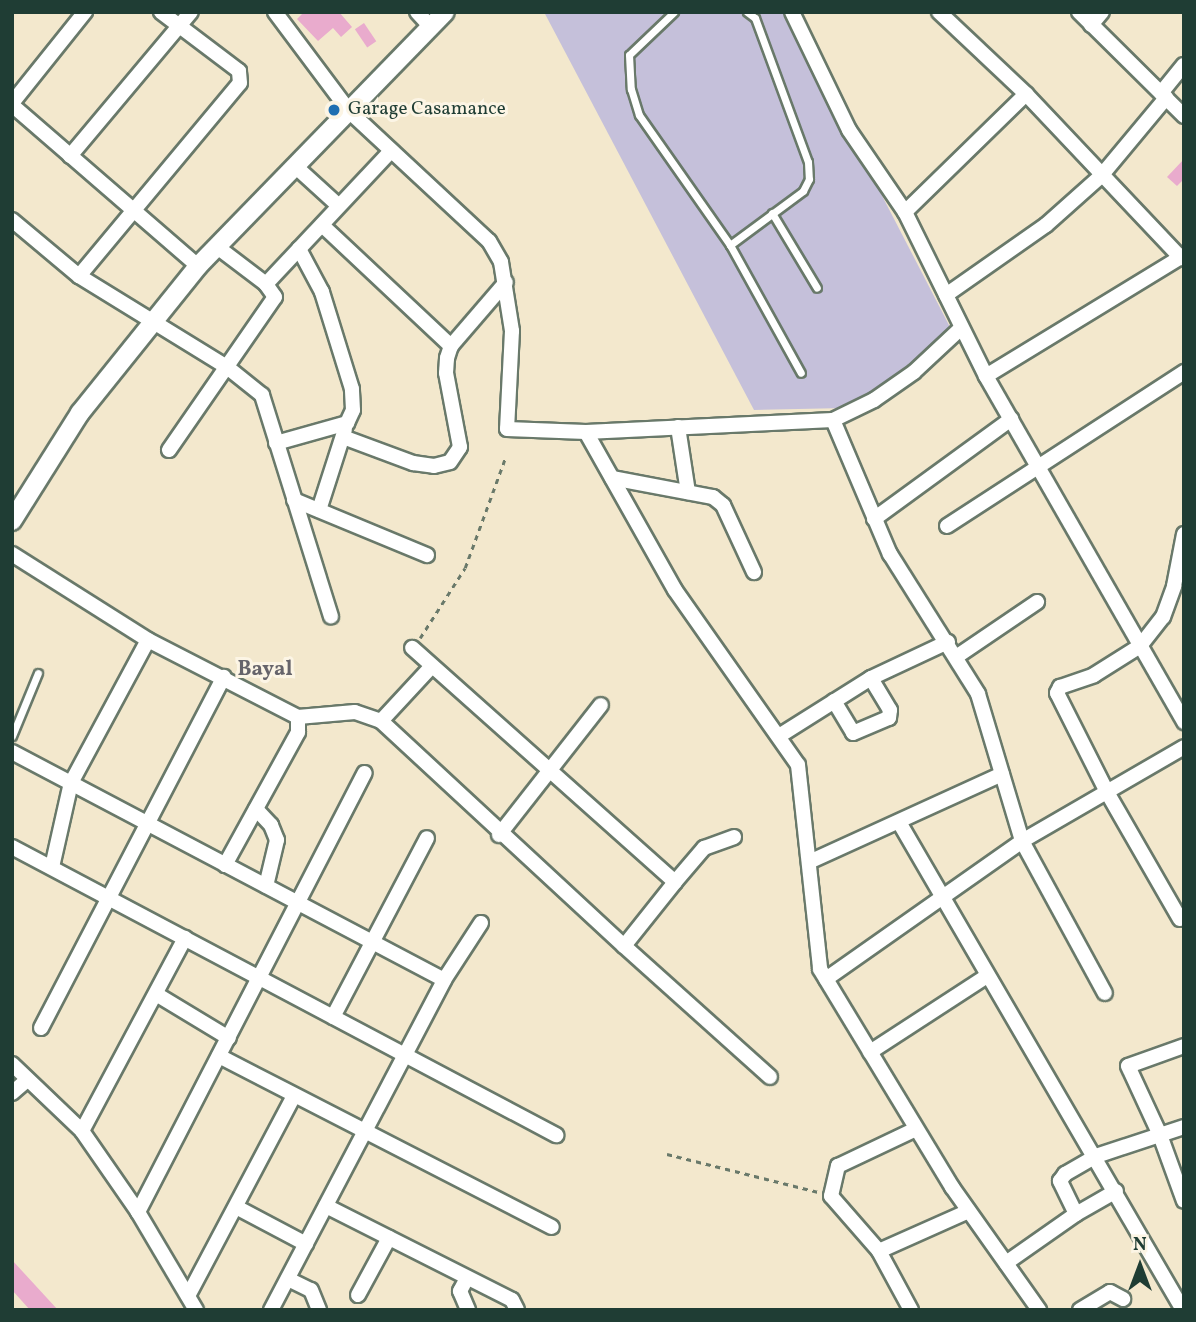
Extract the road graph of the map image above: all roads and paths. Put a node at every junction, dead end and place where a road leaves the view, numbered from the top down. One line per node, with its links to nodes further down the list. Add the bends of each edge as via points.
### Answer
1 (85, 12): 19 (street)
2 (161, 12): 14 (street)
3 (191, 12): 14 (street)
4 (418, 12): 15 (street)
5 (444, 12): 15 (street)
6 (674, 12): 32 (lane, via 629,55 631,89 639,115)
7 (747, 12): 29 (lane, via 755,19 808,162 809,179 803,191)
8 (792, 12): 28 (street, via 849,130)
9 (939, 12): 17 (street)
10 (1079, 12): 13 (street)
11 (1102, 12): 13 (street)
12 (281, 15): 20 (street)
13 (1091, 25): 18 (street)
14 (180, 26): 23 (street); 27 (street, via 239,71 240,83)
15 (431, 27): 20 (street)
16 (1184, 65): 18 (street)
17 (1026, 94): 25 (street); 28 (street)
18 (1164, 96): 21 (street); 25 (street)
19 (12, 104): 23 (street)
20 (349, 111): 22 (street); 24 (street)
21 (1184, 116)
22 (391, 150): 26 (street); 38 (street, via 472,221 489,241)
23 (70, 156): 27 (street)
24 (295, 166): 26 (street); 33 (street)
25 (1101, 176): 35 (street); 41 (street, via 1046,225)
26 (339, 206): 31 (street)
27 (133, 210): 36 (street); 37 (street)
28 (905, 212): 41 (street)
29 (772, 213): 32 (lane); 40 (lane)
30 (12, 220): 37 (street)
31 (322, 225): 34 (street); 44 (street)
32 (730, 245): 47 (lane)
33 (216, 246): 36 (street); 39 (street)
34 (299, 249): 39 (street); 52 (street, via 322,292 352,389 353,410)
35 (1182, 257): 48 (street)
36 (198, 266): 42 (street)
37 (79, 276): 42 (street)
38 (506, 282): 44 (street); 53 (street, via 512,331 507,429)
39 (266, 284): 45 (street, via 275,297)
40 (817, 288)
41 (946, 295): 43 (street)
42 (155, 323): 45 (street); 63 (street, via 80,413)
43 (961, 328): 48 (street); 50 (street, via 914,372 874,400)
44 (451, 346): 52 (street, via 446,373 460,447 450,462 434,466 413,463)
45 (227, 367): 54 (street, via 262,395); 55 (street)
46 (1184, 372): 57 (street)
47 (801, 373)
48 (986, 376): 49 (street)
49 (1011, 419): 57 (street); 62 (street)
50 (833, 420): 51 (street); 62 (street)
51 (678, 428): 53 (street); 59 (street)
52 (345, 430): 54 (street); 61 (street)
53 (586, 432): 58 (street)
54 (276, 443): 60 (street)
55 (169, 450)
56 (506, 456): 74 (path, via 465,568)
57 (1038, 467): 64 (street); 73 (street)
58 (612, 478): 59 (street); 86 (street, via 675,590)
59 (688, 492): 68 (street, via 723,505)
60 (294, 500): 61 (street); 70 (street)
61 (319, 510): 67 (street)
62 (874, 519): 72 (street, via 901,575)
63 (12, 521)
64 (947, 526)
65 (1184, 534): 73 (street, via 1163,617)
66 (12, 554): 71 (street)
67 (427, 555)
68 (754, 572)
69 (1037, 602): 75 (street)
70 (331, 617)
71 (148, 640): 78 (street); 92 (street)
72 (948, 642): 75 (street); 79 (street)
73 (1140, 646): 83 (street); 93 (street, via 1094,675 1060,687 1057,693)
74 (412, 648): 76 (street)
75 (956, 657): 91 (street, via 978,694)
76 (431, 667): 84 (street); 89 (street)
77 (38, 673): 85 (lane)
78 (224, 677): 82 (street); 96 (street)
79 (871, 678): 80 (street); 80 (street, via 890,710 889,718 853,733)
80 (834, 701): 86 (street)
81 (601, 705): 89 (street)
82 (298, 717): 84 (street, via 355,712); 94 (street, via 298,732)
83 (1183, 718)
84 (382, 721): 97 (street)
85 (12, 736)
86 (779, 736): 102 (street, via 801,775)
87 (1184, 747): 93 (street)
88 (12, 752): 92 (street)
89 (549, 771): 97 (street); 105 (street)
90 (365, 773): 109 (street)
91 (1002, 774): 95 (street); 100 (street)
92 (71, 783): 96 (street); 104 (street)
93 (1107, 792): 100 (street); 110 (street)
94 (256, 809): 103 (street); 106 (street, via 277,839)
95 (900, 822): 102 (street); 107 (street)
96 (147, 823): 103 (street); 108 (street)
97 (499, 835): 114 (street)
98 (734, 837): 105 (street, via 704,848)
99 (427, 838): 113 (street)
100 (1022, 841): 107 (street); 119 (street)
101 (12, 846): 104 (street)
102 (808, 862): 117 (street, via 818,959)
103 (225, 864): 106 (street)
104 (52, 867): 108 (street)
105 (675, 882): 114 (street)
106 (266, 886): 109 (street)
107 (943, 894): 115 (street); 117 (street)
108 (108, 897): 112 (street); 122 (street)
109 (298, 903): 113 (street); 116 (street)
110 (1180, 919)
111 (481, 923): 118 (street)
112 (185, 938): 116 (street); 120 (street)
113 (372, 942): 118 (street); 121 (street)
114 (624, 946): 129 (street)
115 (987, 976): 125 (street); 140 (street)
116 (260, 978): 121 (street); 123 (street)
117 (825, 979): 125 (street)
118 (444, 980): 126 (street)
119 (1105, 993)
120 (156, 994): 123 (street); 135 (street)
121 (333, 1017): 126 (street)
122 (41, 1028)
123 (229, 1038): 127 (street)
124 (1184, 1046): 138 (street, via 1128,1066)
125 (870, 1052): 134 (street)
126 (404, 1055): 136 (street); 137 (street)
127 (219, 1056): 132 (street); 147 (street)
128 (12, 1064): 130 (street)
129 (770, 1077)
130 (27, 1080): 131 (street); 135 (street)
131 (12, 1093)
132 (294, 1096): 136 (street); 145 (street)
133 (1184, 1127): 138 (street)
134 (916, 1129): 142 (street, via 838,1166); 146 (street)
135 (82, 1131): 147 (street)
136 (363, 1132): 144 (street); 149 (street)
137 (556, 1135)
138 (1160, 1135): 140 (street); 143 (street)
139 (667, 1154): 142 (path)
140 (1096, 1156): 141 (street); 148 (street, via 1060,1181)
141 (1116, 1191): 148 (street); 156 (street)
142 (831, 1196): 152 (street, via 848,1210)
143 (1184, 1201)
144 (326, 1206): 150 (street); 151 (street)
145 (238, 1208): 151 (street); 158 (street)
146 (969, 1211): 152 (street); 153 (street)
147 (138, 1212): 158 (street)
148 (1076, 1214): 153 (street)
149 (552, 1227)
150 (389, 1238): 154 (street); 157 (street)
151 (306, 1244): 155 (street)
152 (879, 1251): 165 (street)
153 (1006, 1263): 166 (street)
154 (467, 1278): 163 (street, via 460,1291); 164 (street, via 512,1300)
155 (288, 1279): 161 (street); 162 (street, via 311,1290)
156 (1180, 1294): 168 (street)
157 (358, 1295)
158 (188, 1296): 160 (street)
159 (1124, 1299): 167 (street, via 1110,1292)
160 (196, 1310)
161 (271, 1310)
162 (319, 1310)
163 (468, 1310)
164 (517, 1310)
165 (911, 1310)
166 (1039, 1310)
167 (1080, 1310)
168 (1183, 1310)

